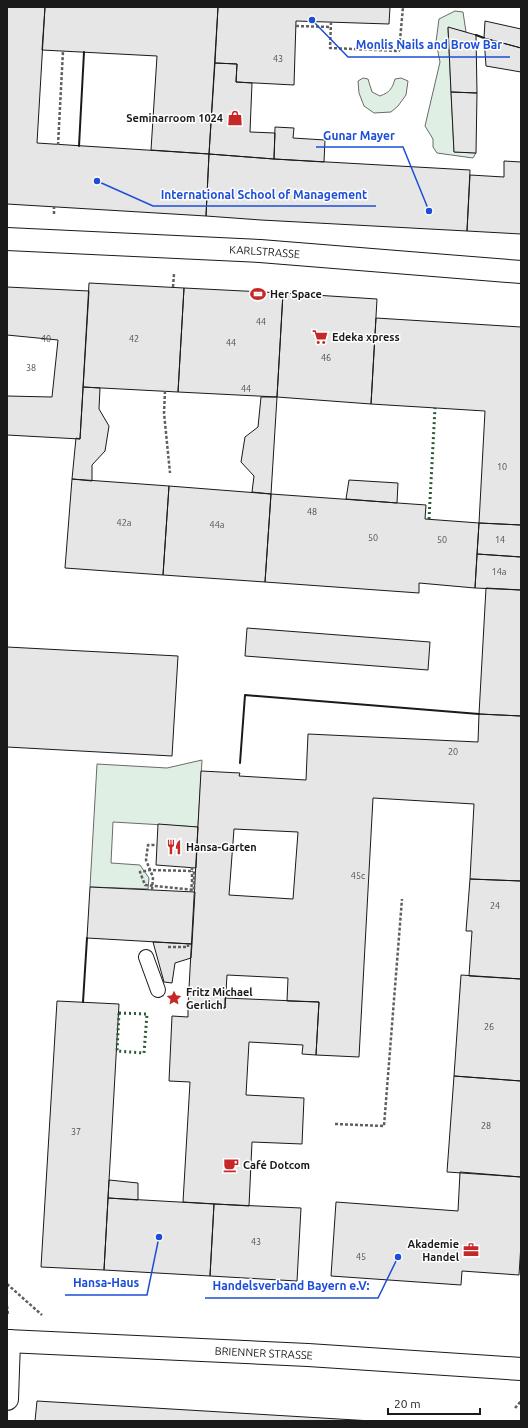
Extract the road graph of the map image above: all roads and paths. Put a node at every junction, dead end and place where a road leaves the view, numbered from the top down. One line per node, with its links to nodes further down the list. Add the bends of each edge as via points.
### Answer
1 (403, 7): 4 (path, via 399,51 330,48)
2 (331, 22): 4 (path)
3 (296, 26): 4 (path)
4 (331, 27)
5 (63, 51): 6 (path)
6 (58, 145)
7 (7, 239): 8 (street, KARLSTRASSE, via 260,252)
8 (521, 272)
9 (165, 391): 10 (path, via 164,413)
10 (170, 473)
11 (157, 845): 12 (path, via 148,845 146,860)
12 (150, 870): 13 (path); 14 (path); 14 (path, via 140,872 145,885)
13 (192, 871): 14 (path, via 194,890); 15 (path, bridge)
14 (152, 888)
15 (191, 892)
16 (402, 900): 21 (path, via 384,1126)
17 (188, 944): 18 (path, via 188,947)
18 (168, 947)
19 (146, 957): 20 (lane)
20 (158, 990)
21 (335, 1124)
22 (8, 1341): 23 (street, BRIENNER STRASSE, via 308,1355); 24 (street)
23 (521, 1369)
24 (7, 1398)
25 (521, 1401): 26 (path)
26 (515, 1408)

